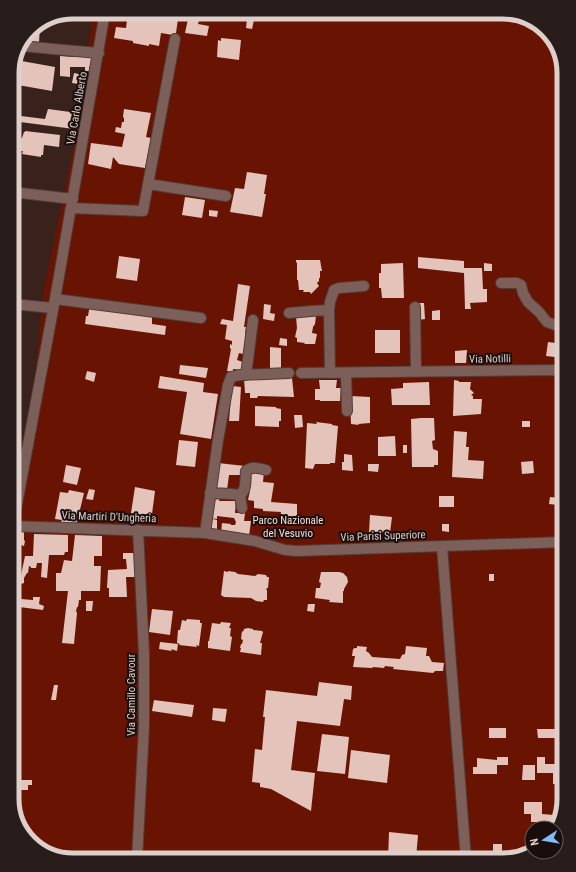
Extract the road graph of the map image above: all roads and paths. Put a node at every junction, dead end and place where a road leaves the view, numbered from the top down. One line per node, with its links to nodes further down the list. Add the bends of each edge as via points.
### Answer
1 (104, 19): 4 (street, Via Carlo Alberto)
2 (174, 39): 5 (street)
3 (26, 46): 4 (street)
4 (99, 53): 8 (street, Via Carlo Alberto)
5 (148, 184): 7 (street); 8 (street, via 144,211)
6 (19, 193): 8 (street)
7 (226, 196)
8 (72, 203): 12 (street, Via Carlo Alberto)
9 (501, 282): 18 (street, via 521,285 528,302 547,322)
10 (364, 286): 14 (street, via 334,290)
11 (19, 304): 12 (street)
12 (54, 304): 16 (street); 29 (street, Via Carlo Alberto)
13 (415, 307): 20 (street)
14 (329, 310): 15 (street); 23 (street)
15 (290, 313)
16 (201, 318)
17 (253, 320): 25 (street)
18 (557, 326)
19 (557, 370): 20 (street, Via Notilli)
20 (416, 372): 24 (street, Via Notilli)
21 (289, 373): 25 (street)
22 (301, 373): 23 (street, Via Notilli)
23 (330, 373): 24 (street, Via Notilli)
24 (346, 373): 26 (street)
25 (246, 375): 28 (street, via 231,377)
26 (348, 410)
27 (266, 470): 30 (street, via 258,468 246,471 243,493)
28 (210, 493): 30 (street); 34 (street)
29 (19, 495)
30 (240, 495): 31 (street)
31 (242, 508)
32 (19, 528): 33 (street, Via Martiri D'Ungheria)
33 (138, 530): 34 (street, Via Martiri D'Ungheria); 37 (street, Via Camillo Cavour, via 144,654 144,726)
34 (205, 533): 36 (street, Via Parisi Superiore, via 297,551)
35 (557, 542): 36 (street, Via Parisi Superiore)
36 (442, 546): 38 (street)
37 (137, 853)
38 (465, 853)

